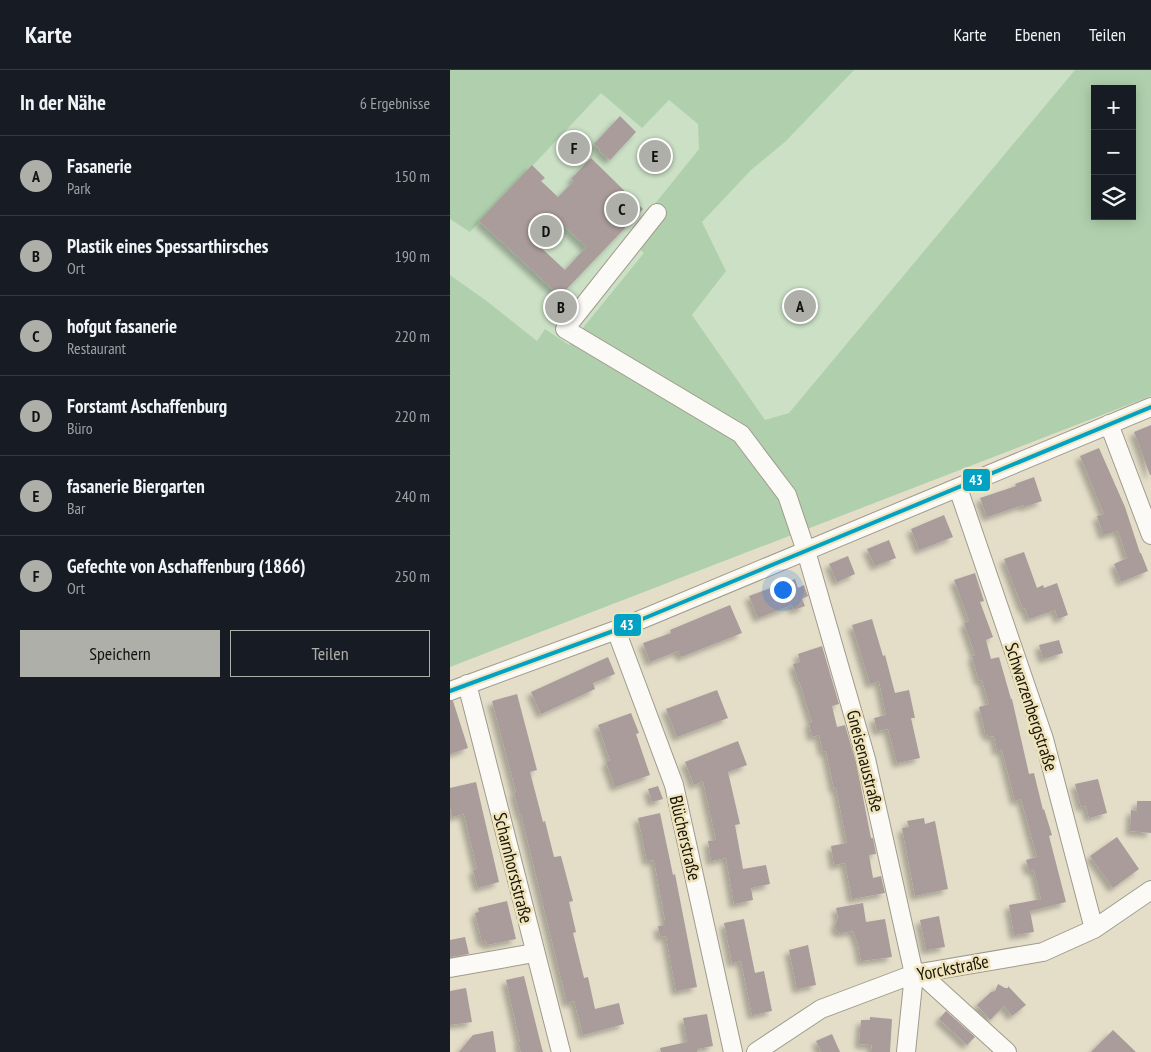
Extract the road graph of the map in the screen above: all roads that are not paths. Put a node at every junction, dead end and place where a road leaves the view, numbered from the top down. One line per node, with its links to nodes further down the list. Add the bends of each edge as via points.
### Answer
1 (657, 213): 6 (street, Gneisenaustraße, via 565,328 741,434 787,495)
2 (1151, 407): 3 (street)
3 (1109, 424): 4 (street); 5 (street)
4 (958, 488): 6 (street); 11 (street, Schwarzenbergstraße, via 1044,739)
5 (1151, 535)
6 (806, 551): 7 (street); 14 (street, Gneisenaustraße, via 866,759)
7 (616, 630): 8 (street); 16 (street, Blücherstraße, via 674,785)
8 (467, 684): 9 (street); 12 (street, Scharnhorststraße)
9 (450, 690)
10 (1151, 890): 11 (street, Yorckstraße)
11 (1094, 929): 14 (street, Yorckstraße, via 1043,952)
12 (534, 953): 13 (street); 15 (street, Scharnhorststraße)
13 (450, 968)
14 (917, 974): 17 (street, Yorckstraße, via 821,1010); 18 (street, Gneisenaustraße); 19 (street)
15 (561, 1052)
16 (733, 1052)
17 (756, 1052)
18 (906, 1052)
19 (1007, 1052)

